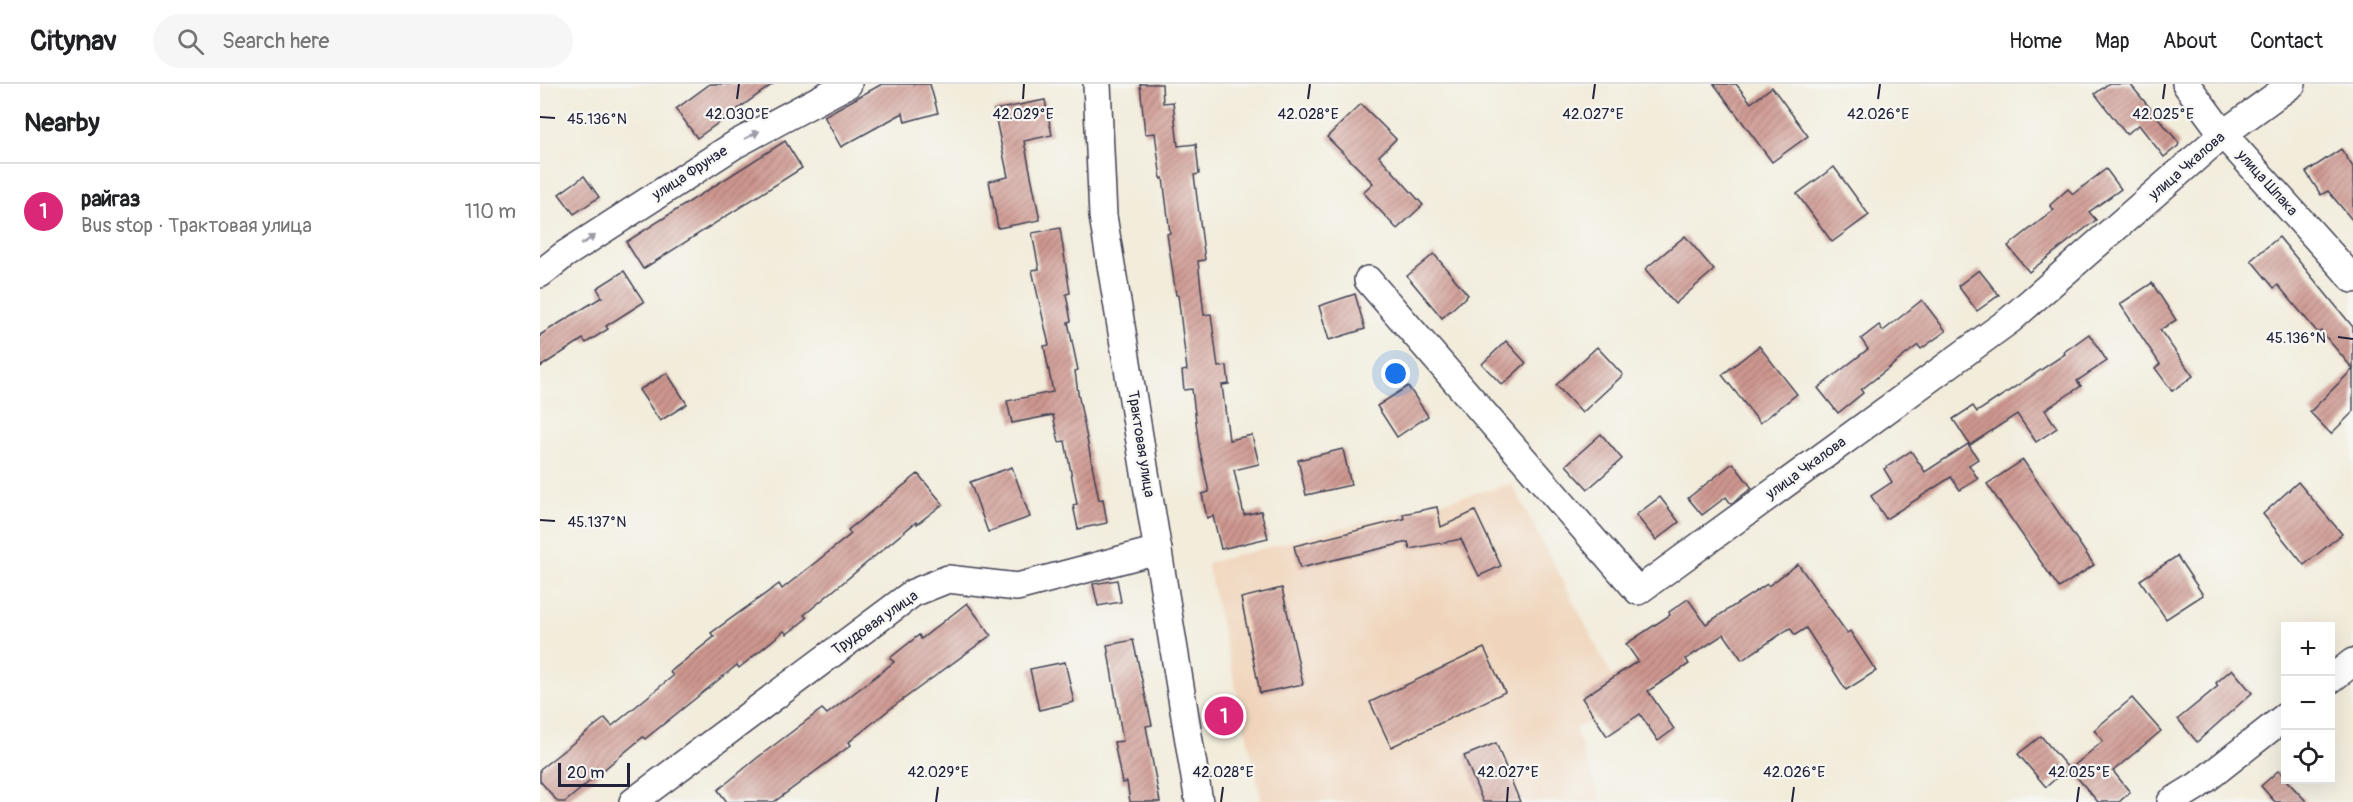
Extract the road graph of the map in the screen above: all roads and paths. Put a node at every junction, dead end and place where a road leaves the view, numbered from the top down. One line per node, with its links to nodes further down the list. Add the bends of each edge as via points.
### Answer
1 (848, 84): 6 (street, улица Фрунзе, one-way to 1, via 736,144)
2 (1097, 84): 9 (street, Трактовая улица, via 1103,216)
3 (2186, 84): 5 (street, улица Шпака)
4 (2292, 84): 5 (street, улица Чкалова)
5 (2223, 134): 7 (street, улица Шпака); 8 (street, улица Чкалова, via 2010,320 1638,591)
6 (540, 274)
7 (2353, 279)
8 (1368, 280)
9 (1158, 550): 13 (street, Трудовая улица, via 1017,587 948,579 913,593); 14 (street, Трактовая улица)
10 (2353, 662): 11 (street)
11 (2335, 677)
12 (2281, 720): 15 (street)
13 (633, 802)
14 (1199, 802)
15 (2171, 802)

